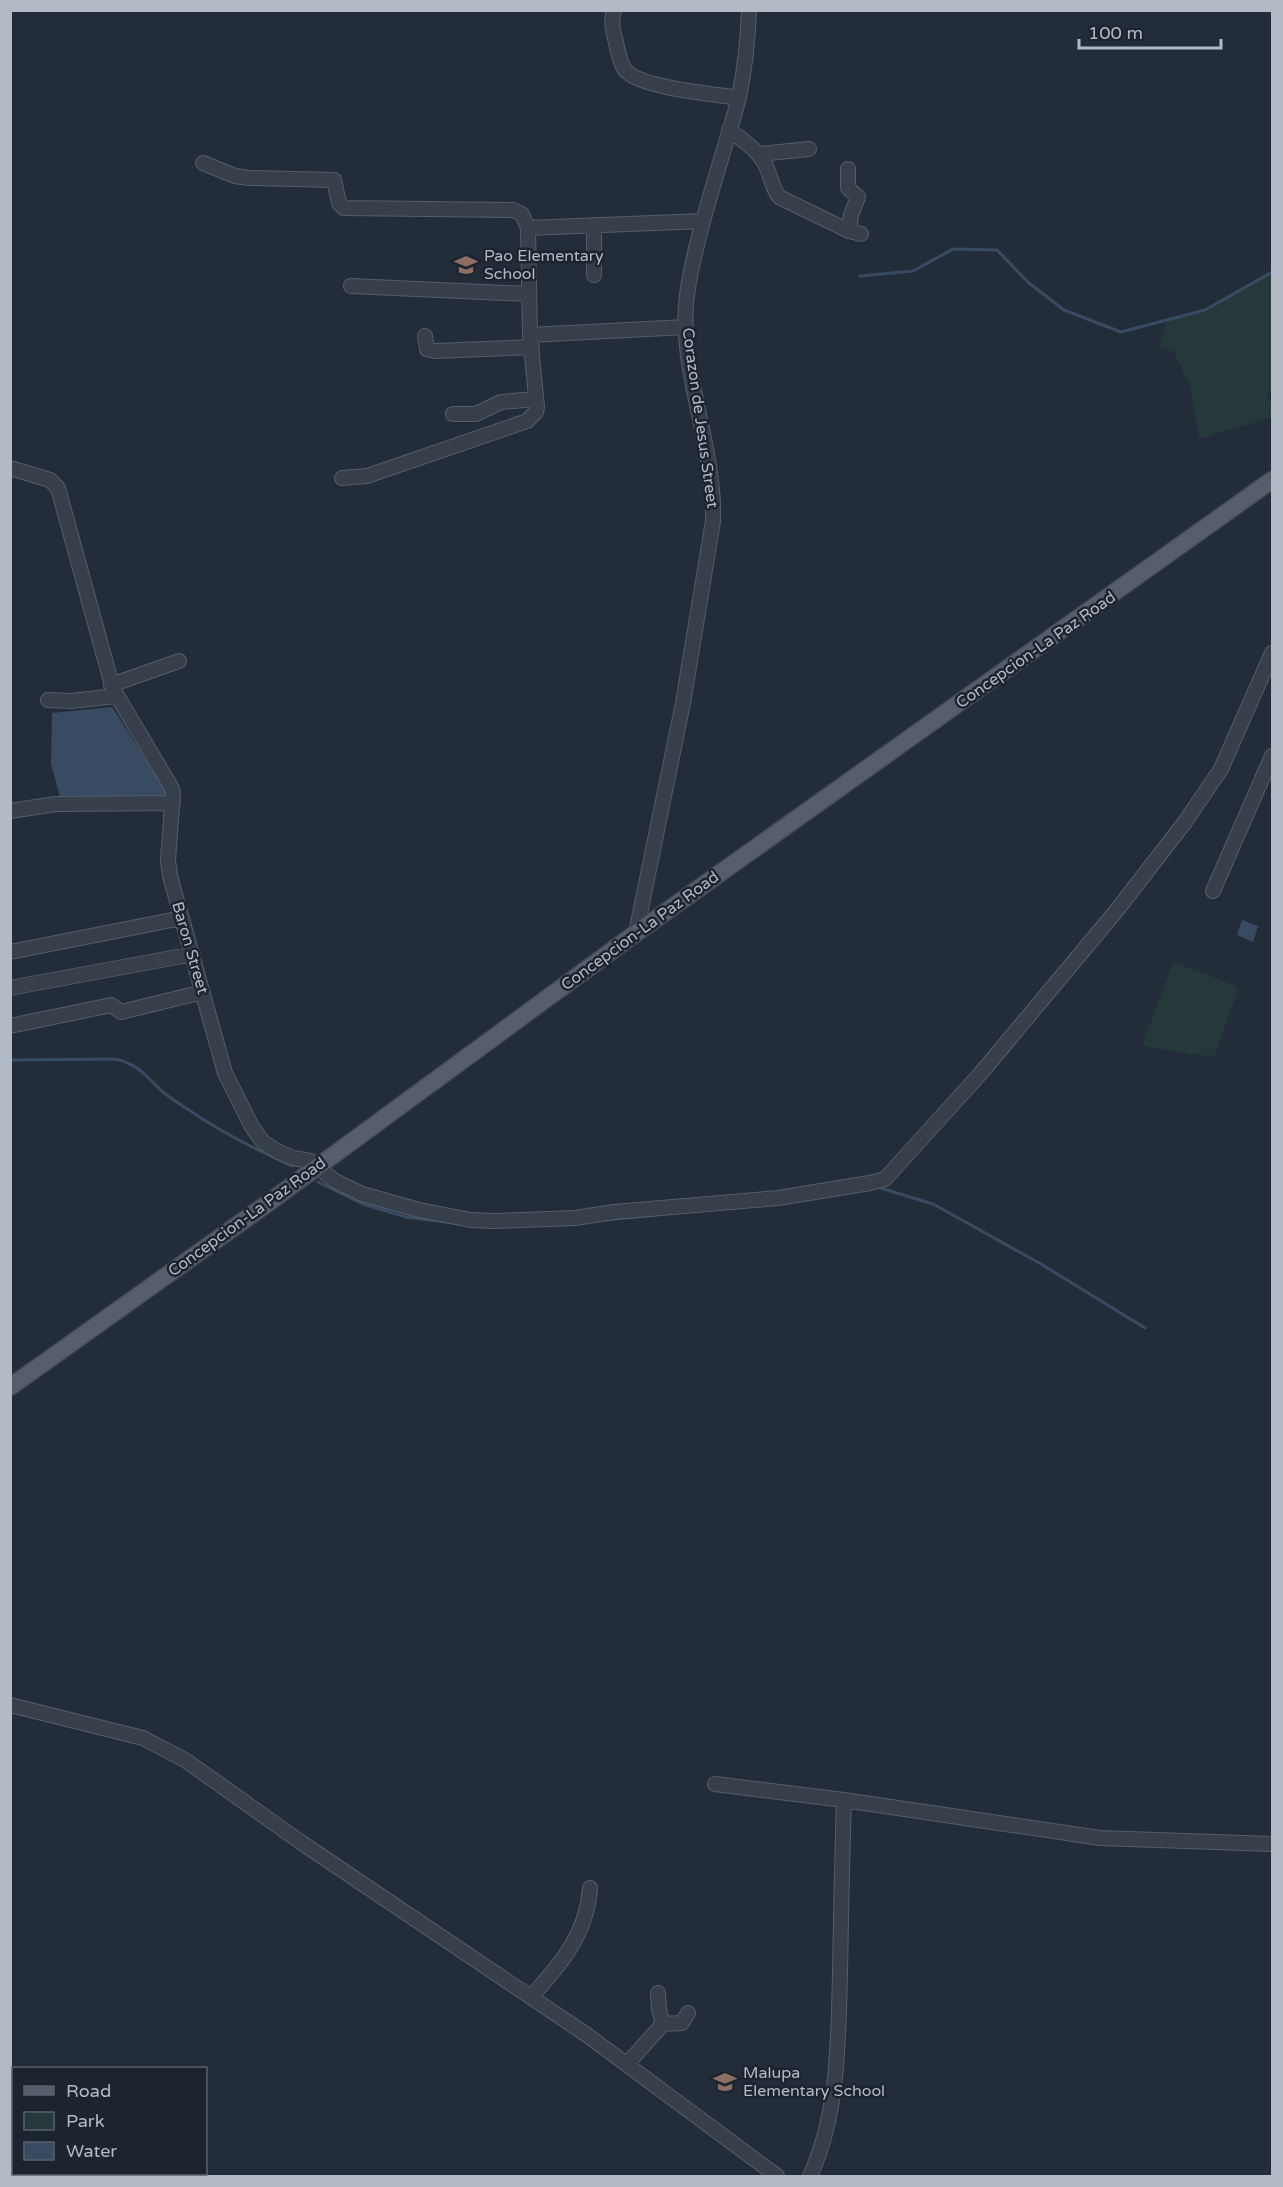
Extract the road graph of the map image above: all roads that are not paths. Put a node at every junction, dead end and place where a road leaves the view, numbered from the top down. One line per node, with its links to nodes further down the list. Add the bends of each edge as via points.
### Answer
1 (614, 10): 3 (street, via 613,32 623,67 629,74 652,83)
2 (749, 10): 3 (street, Corazon de Jesus Street)
3 (739, 98): 4 (street, Corazon de Jesus Street)
4 (729, 130): 6 (street); 9 (street, Corazon de Jesus Street)
5 (808, 149): 6 (street)
6 (759, 154): 8 (street, via 779,197 855,232 851,215 858,197 848,188)
7 (202, 163): 11 (street, via 249,178 334,180 339,203 344,208 513,210 522,214)
8 (848, 169)
9 (703, 221): 10 (street); 15 (street, Corazon de Jesus Street, via 687,296)
10 (594, 225): 11 (street); 12 (street)
11 (528, 228): 14 (street)
12 (594, 275)
13 (351, 286): 14 (street)
14 (529, 294): 17 (street)
15 (686, 327): 17 (street); 32 (street, Corazon de Jesus Street, via 709,465 713,521 683,703)
16 (425, 336): 17 (street, via 430,351)
17 (531, 341): 18 (street)
18 (536, 399): 19 (street, via 501,402 476,414); 21 (street, via 536,412 527,421 367,476)
19 (453, 414)
20 (10, 468): 25 (street, Baron Street, via 50,480 58,488)
21 (342, 478)
22 (1272, 480): 32 (main road, Concepcion-La Paz Road)
23 (1272, 653): 38 (street, via 1221,769 1185,822 981,1073 885,1179 778,1198 575,1218 494,1221 419,1210 362,1194 335,1181)
24 (179, 661): 25 (street)
25 (114, 690): 26 (street, via 71,701); 28 (street, Baron Street, via 167,778 173,792)
26 (48, 700)
27 (1272, 756): 30 (street)
28 (172, 803): 29 (street, via 56,804); 31 (street, Baron Street, via 169,868)
29 (10, 811)
30 (1213, 891)
31 (182, 918): 33 (street); 34 (street, Baron Street)
32 (636, 933): 38 (main road, Concepcion-La Paz Road)
33 (10, 952)
34 (193, 954): 35 (street); 36 (street, Baron Street)
35 (10, 988)
36 (203, 992): 37 (street, via 121,1012 111,1005); 38 (street, Baron Street, via 225,1073 252,1127 263,1142 277,1151)
37 (10, 1026)
38 (320, 1165): 39 (main road, Concepcion-La Paz Road)
39 (10, 1387)
40 (10, 1705): 46 (street, via 123,1732 160,1746 201,1770)
41 (715, 1784): 42 (street)
42 (844, 1800): 43 (street, via 1100,1838); 51 (street, via 838,2048 832,2102)
43 (1272, 1844)
44 (590, 1888): 46 (street, via 581,1931)
45 (658, 1993): 48 (street)
46 (531, 1997): 49 (street)
47 (688, 2013): 48 (street, via 682,2023)
48 (663, 2024): 49 (street)
49 (627, 2064): 50 (street)
50 (777, 2176)
51 (810, 2176)

